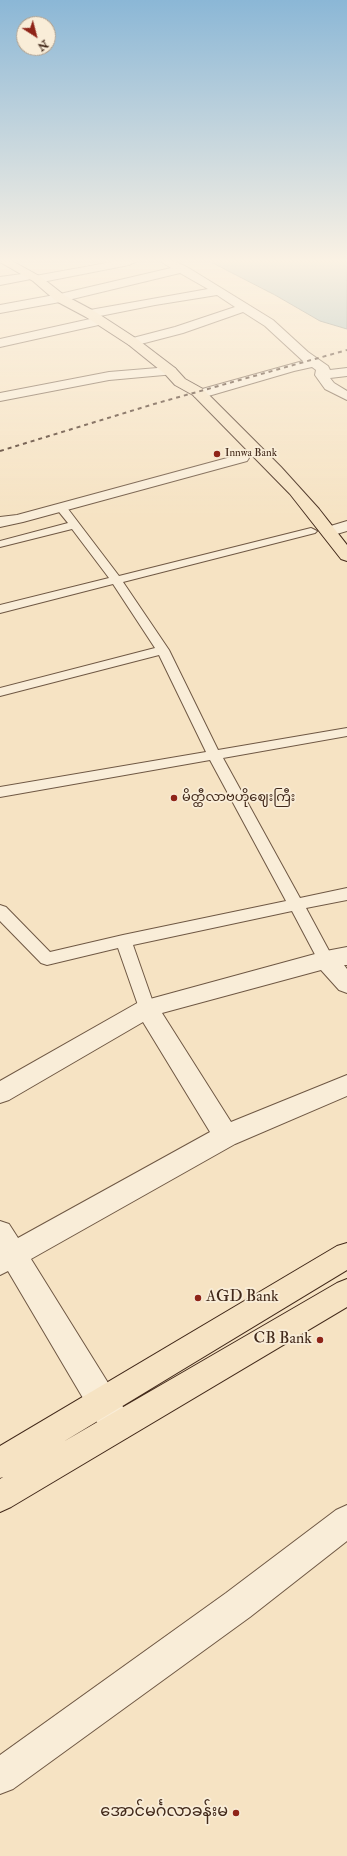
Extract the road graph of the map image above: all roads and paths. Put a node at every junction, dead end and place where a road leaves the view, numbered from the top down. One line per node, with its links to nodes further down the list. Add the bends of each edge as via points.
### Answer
1 (141, 349): 6 (highway)
2 (298, 349): 3 (street)
3 (314, 363): 5 (street, via 323,369); 7 (street)
4 (347, 372): 5 (street)
5 (322, 375): 8 (street, via 323,380 333,390)
6 (175, 376): 7 (highway); 9 (street, via 109,376); 10 (highway, via 184,396)
7 (200, 394): 20 (highway)
8 (347, 396)
9 (0, 397)
10 (210, 424)
11 (231, 447): 12 (highway)
12 (242, 458): 13 (highway); 14 (street)
13 (253, 469)
14 (61, 507): 16 (street); 17 (street)
15 (301, 520): 19 (highway)
16 (0, 522)
17 (75, 525): 21 (street); 24 (street)
18 (347, 526): 20 (street)
19 (311, 531): 23 (highway); 24 (street)
20 (330, 531): 22 (highway)
21 (0, 544)
22 (347, 556)
23 (347, 572)
24 (116, 580): 25 (street); 26 (street)
25 (0, 609)
26 (163, 650): 27 (street); 29 (street)
27 (0, 692)
28 (347, 732): 29 (street)
29 (214, 755): 30 (street); 32 (street)
30 (0, 792)
31 (347, 894): 32 (street)
32 (295, 905): 34 (street); 35 (street)
33 (0, 911): 34 (street, via 47,959)
34 (123, 941): 37 (street)
35 (336, 958): 36 (street); 37 (street)
36 (347, 984)
37 (147, 1008): 39 (street); 40 (street)
38 (347, 1085): 40 (street)
39 (0, 1092)
40 (226, 1136): 41 (street)
41 (4, 1250): 44 (street)
42 (347, 1255): 44 (highway)
43 (347, 1292): 44 (highway)
44 (110, 1414): 45 (highway); 46 (highway)
45 (0, 1463)
46 (0, 1496)
47 (347, 1520): 48 (street, via 238,1605)
48 (0, 1776)

